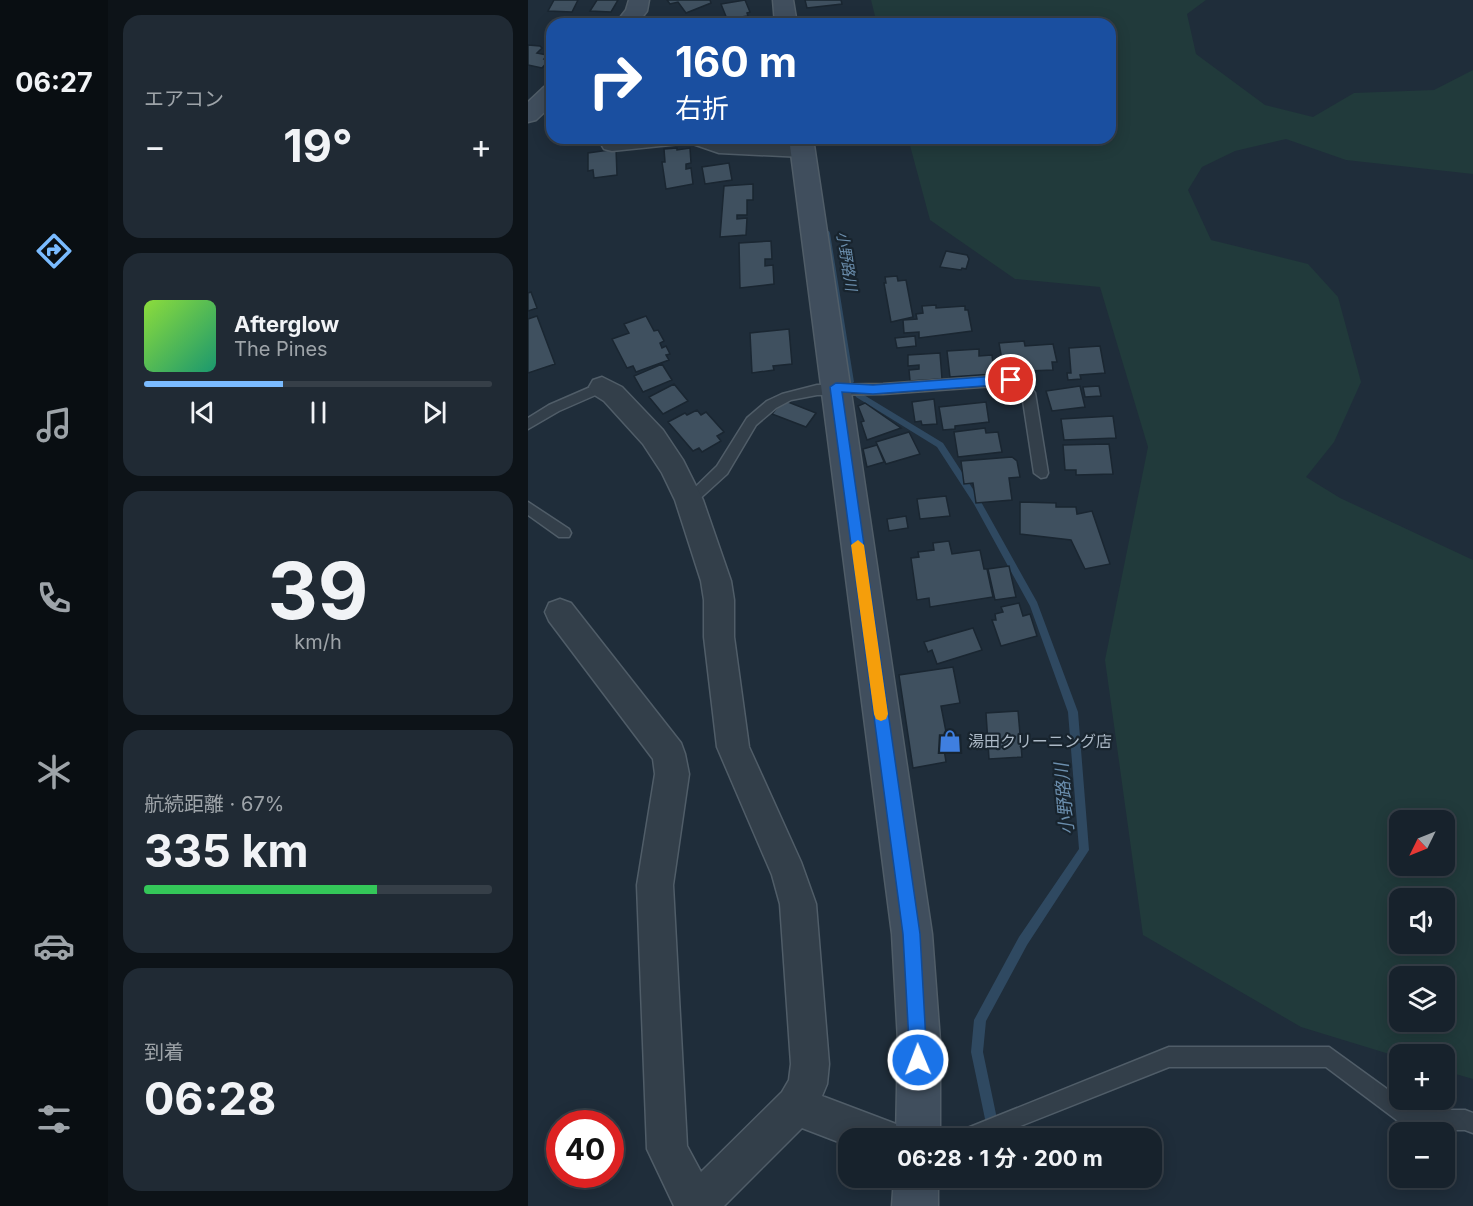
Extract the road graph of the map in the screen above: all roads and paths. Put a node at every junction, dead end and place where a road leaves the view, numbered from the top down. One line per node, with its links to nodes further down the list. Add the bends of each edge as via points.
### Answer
1 (639, 0): 3 (street)
2 (783, 0): 4 (street)
3 (631, 18)
4 (785, 18)
5 (546, 98): 6 (street)
6 (528, 115)
7 (718, 144): 8 (street)
8 (802, 144): 10 (street)
9 (602, 387): 11 (lane); 13 (street, via 653,437)
10 (836, 387): 12 (lane, via 873,389 1011,380 1028,393); 13 (lane, via 781,400 758,415 738,437 724,466); 20 (street, via 912,934 919,1041)
11 (528, 424)
12 (1041, 473)
13 (689, 500): 17 (street, via 716,581 719,637 734,747 798,904 810,1064 808,1084)
14 (528, 508): 15 (lane)
15 (564, 533)
16 (560, 612): 23 (street, via 669,754 672,774 655,885 667,1149)
17 (796, 1106): 19 (street); 23 (street)
18 (1473, 1123): 21 (lane, via 1413,1120 1329,1057 1169,1057)
19 (855, 1128)
20 (918, 1128)
21 (997, 1128)
22 (916, 1188): 24 (street)
23 (696, 1205)
24 (915, 1206)

